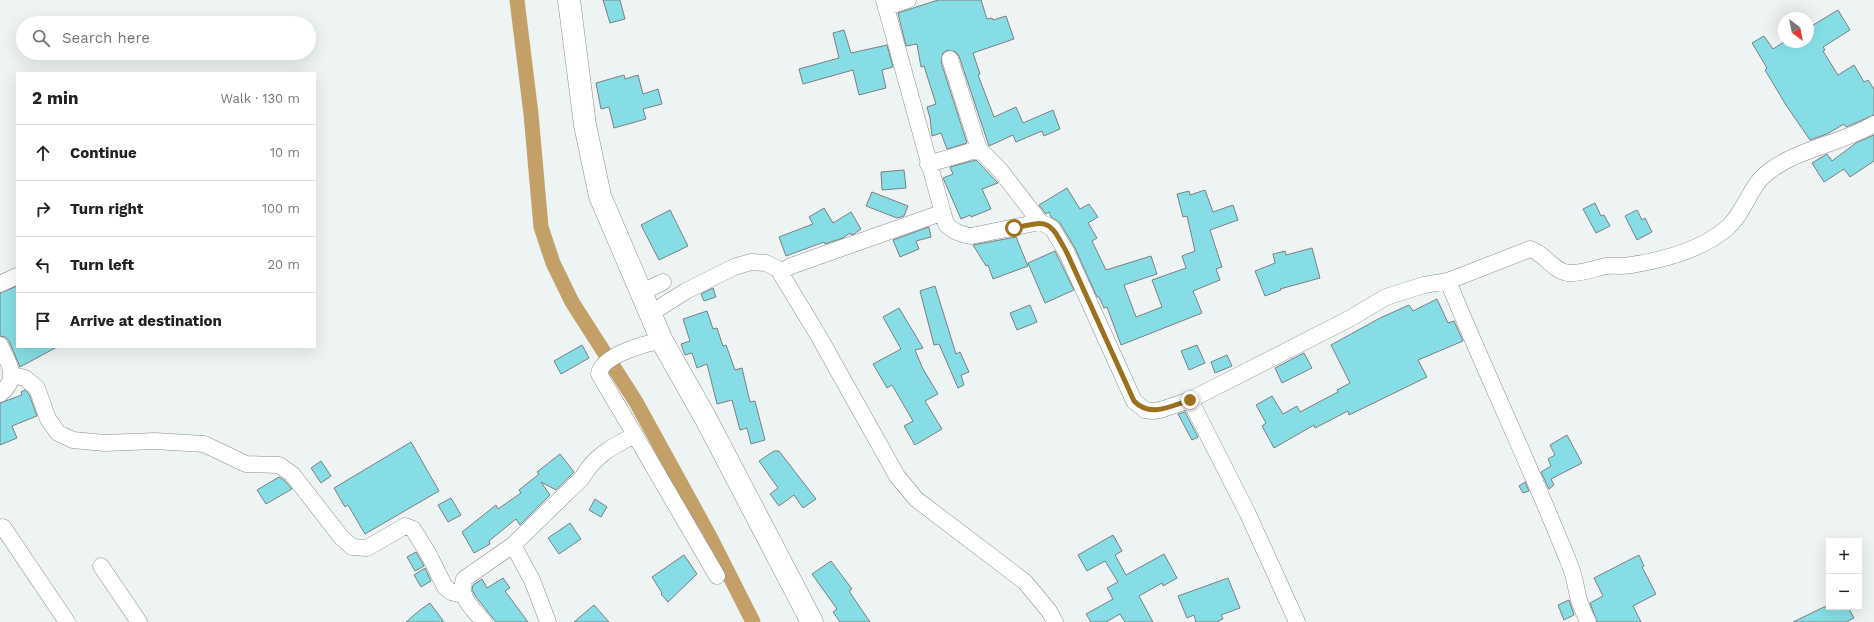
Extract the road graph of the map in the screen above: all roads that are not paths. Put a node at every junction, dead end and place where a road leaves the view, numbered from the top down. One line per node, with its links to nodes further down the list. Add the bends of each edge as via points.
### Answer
1 (569, 0): 15 (street, via 592,165 600,196)
2 (908, 0): 3 (street)
3 (885, 4): 7 (street)
4 (950, 59): 6 (street)
5 (1874, 124): 12 (street, via 1849,137 1808,152 1766,174 1757,183 1742,212 1726,229 1681,254 1629,266 1608,266 1580,273 1567,273 1548,263 1537,251 1530,249)
6 (979, 149): 7 (street); 9 (street, via 1000,170)
7 (928, 164): 8 (street)
8 (941, 213): 9 (street, via 951,230 971,236); 10 (street, via 791,266)
9 (1040, 222): 21 (street, via 1056,232 1134,401 1145,410 1152,411)
10 (781, 272): 16 (street, via 766,263 751,262 734,267 686,291); 33 (street, via 897,476 916,499 1025,582)
11 (16, 276): 14 (street)
12 (1448, 281): 21 (street, via 1424,285 1386,297 1349,319); 35 (street, via 1572,569 1579,601)
13 (663, 282): 15 (street)
14 (0, 284)
15 (642, 292): 16 (street)
16 (651, 313): 17 (street)
17 (654, 342): 22 (street, via 607,361 599,374); 32 (street, via 706,419)
18 (0, 345): 19 (street)
19 (12, 375): 20 (street, via 10,384); 27 (street, via 25,378 37,388 48,419 58,433 73,440 105,443 155,441 204,444 246,464 279,465 292,474 341,537 352,547 367,548 400,528 405,526 413,529 445,587 451,592)
20 (0, 394)
21 (1190, 400): 34 (street, via 1247,512)
22 (635, 435): 24 (street, via 612,446 589,465 582,478); 26 (street)
23 (3, 527): 28 (street)
24 (513, 545): 27 (street, via 464,579); 31 (street, via 532,580)
25 (101, 566): 29 (street)
26 (717, 576)
27 (463, 595): 30 (street)
28 (67, 622)
29 (139, 622)
30 (484, 622)
31 (548, 622)
32 (812, 622)
33 (1055, 622)
34 (1297, 622)
35 (1588, 622)

